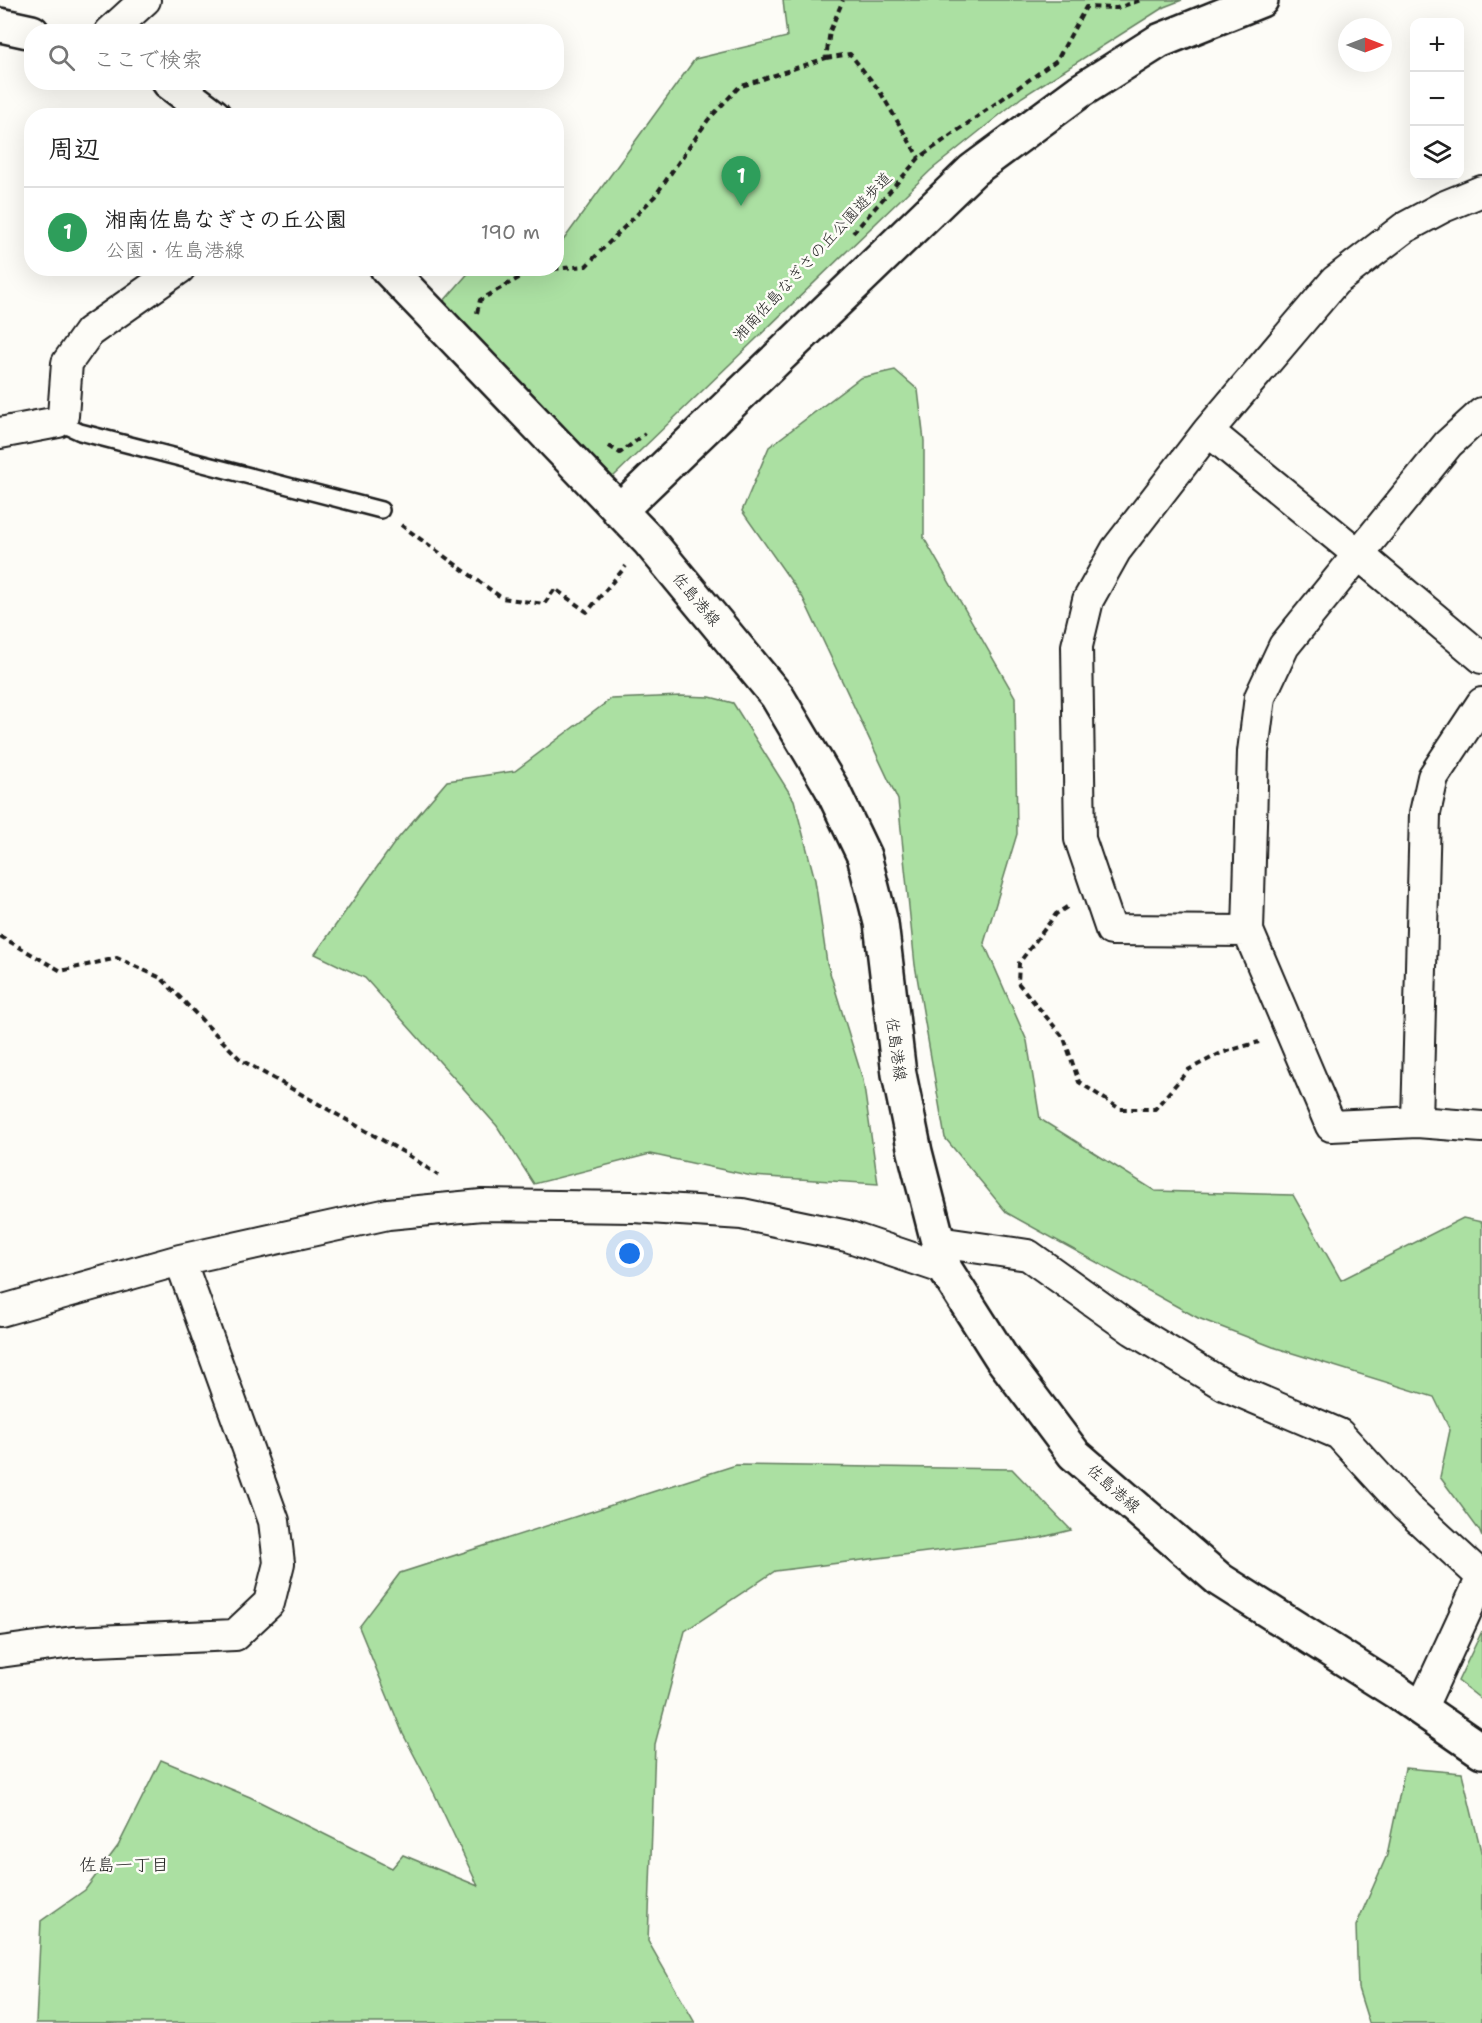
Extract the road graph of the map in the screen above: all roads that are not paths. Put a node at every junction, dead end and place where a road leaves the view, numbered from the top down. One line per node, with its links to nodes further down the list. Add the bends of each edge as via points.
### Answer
1 (145, 0): 3 (street)
2 (1261, 0): 16 (main road, via 1159,41 1080,91 972,170)
3 (119, 24)
4 (0, 25): 5 (main road)
5 (24, 30)
6 (180, 90): 7 (main road)
7 (203, 108)
8 (1482, 191): 13 (street, via 1404,228 1335,281)
9 (169, 276): 12 (street, via 89,332 67,363 63,416)
10 (395, 276): 16 (main road, 佐島港線)
11 (1482, 413): 17 (street, via 1448,444)
12 (58, 422): 14 (street); 15 (lane, via 80,432)
13 (1208, 431): 17 (street); 20 (street, via 1116,550 1088,600 1077,646 1080,840 1111,930)
14 (0, 433)
15 (381, 510)
16 (619, 511): 23 (main road, 佐島港線, via 648,540 777,696 831,787 864,856 881,923 899,1074)
17 (1358, 554): 18 (street); 20 (street, via 1284,646 1260,697 1253,752)
18 (1482, 658)
19 (1482, 703): 21 (street, via 1433,777 1425,813)
20 (1248, 931): 21 (street, via 1331,1126)
21 (1417, 1122): 22 (street)
22 (1482, 1126)
23 (942, 1256): 24 (street, via 742,1214 634,1207 482,1205 388,1214); 27 (main road, 佐島港線, via 1001,1357 1074,1454 1220,1580); 27 (street, via 1028,1256 1133,1330 1224,1385 1339,1434 1406,1507 1482,1577)
24 (180, 1260): 25 (street); 26 (street, via 274,1521 279,1563 269,1603 235,1635 73,1642)
25 (0, 1311)
26 (0, 1652)
27 (1421, 1709): 28 (main road, 佐島港線)
28 (1482, 1751)

